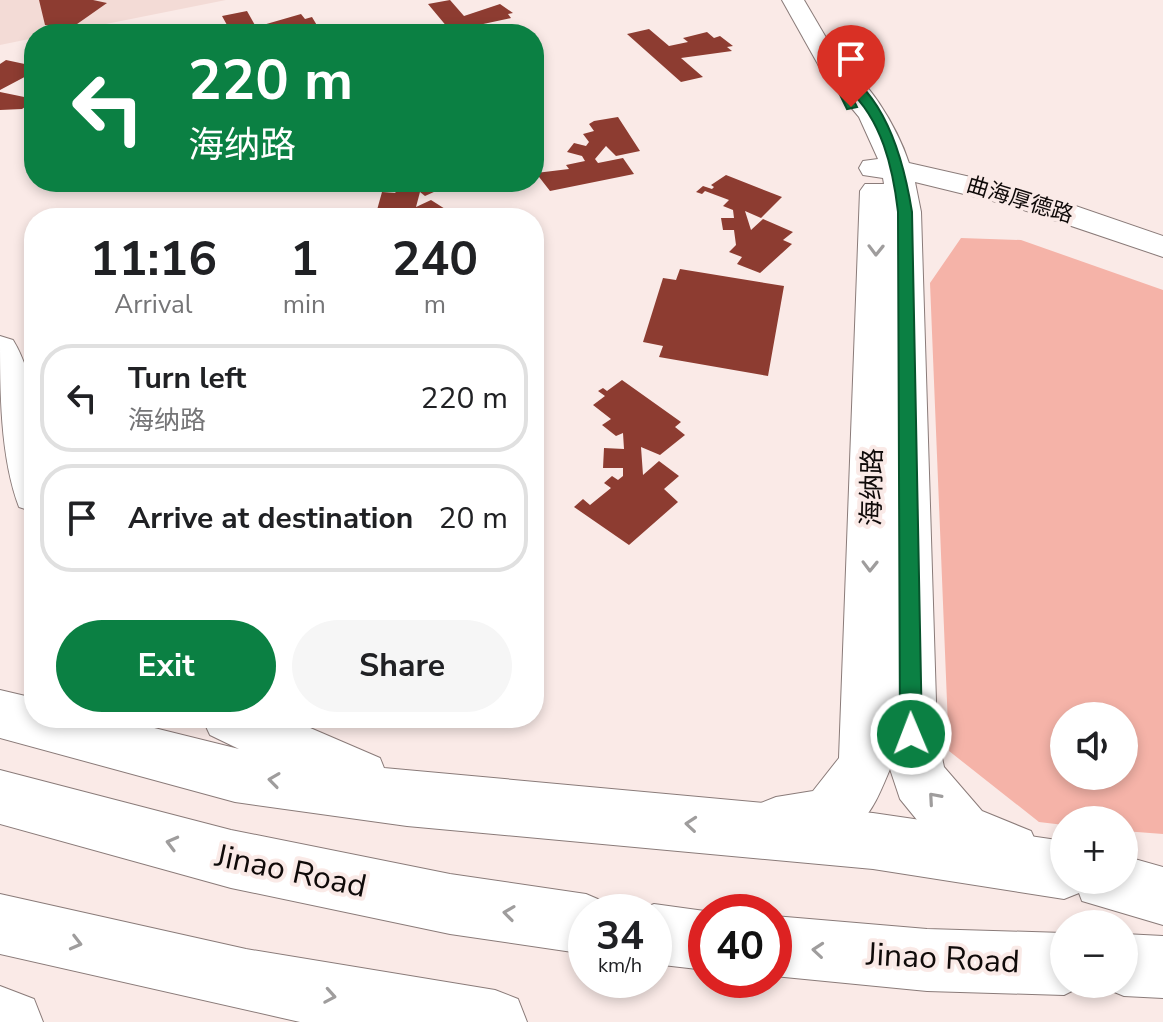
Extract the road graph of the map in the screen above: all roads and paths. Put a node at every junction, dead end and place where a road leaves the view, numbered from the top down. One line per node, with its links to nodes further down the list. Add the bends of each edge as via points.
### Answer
1 (793, 0): 2 (street, 海纳路)
2 (833, 70): 3 (main road, 海纳路)
3 (887, 177): 4 (main road, 曲海厚德路, via 972,184); 5 (main road, 曲海厚德路, via 974,199); 14 (main road, 海纳路, one-way to 14, via 878,209 866,763 848,798 824,818); 15 (main road, 海纳路, one-way to 3, via 963,832 919,780 911,734 907,244)
4 (1163, 247)
5 (1163, 264)
6 (0, 349): 7 (main road)
7 (24, 446)
8 (0, 714): 9 (main road, one-way to 8)
9 (24, 720)
10 (54, 728): 13 (main road, one-way to 10, via 235,775)
11 (250, 728): 13 (main road)
12 (0, 797): 19 (main road, Jinao Road, one-way to 12, via 450,904 231,859)
13 (407, 798): 14 (main road, one-way to 13)
14 (744, 829): 16 (main road, via 873,841)
15 (1050, 866)
16 (1050, 867)
17 (1138, 889): 18 (main road)
18 (1163, 896)
19 (568, 921)
20 (0, 924): 27 (main road, one-way to 27, via 188,970)
21 (792, 948): 22 (main road, Jinao Road, one-way to 21, via 927,960)
22 (1050, 964)
23 (1138, 966): 24 (main road)
24 (1163, 967)
25 (0, 1018): 26 (main road)
26 (11, 1022)
27 (495, 1022)

